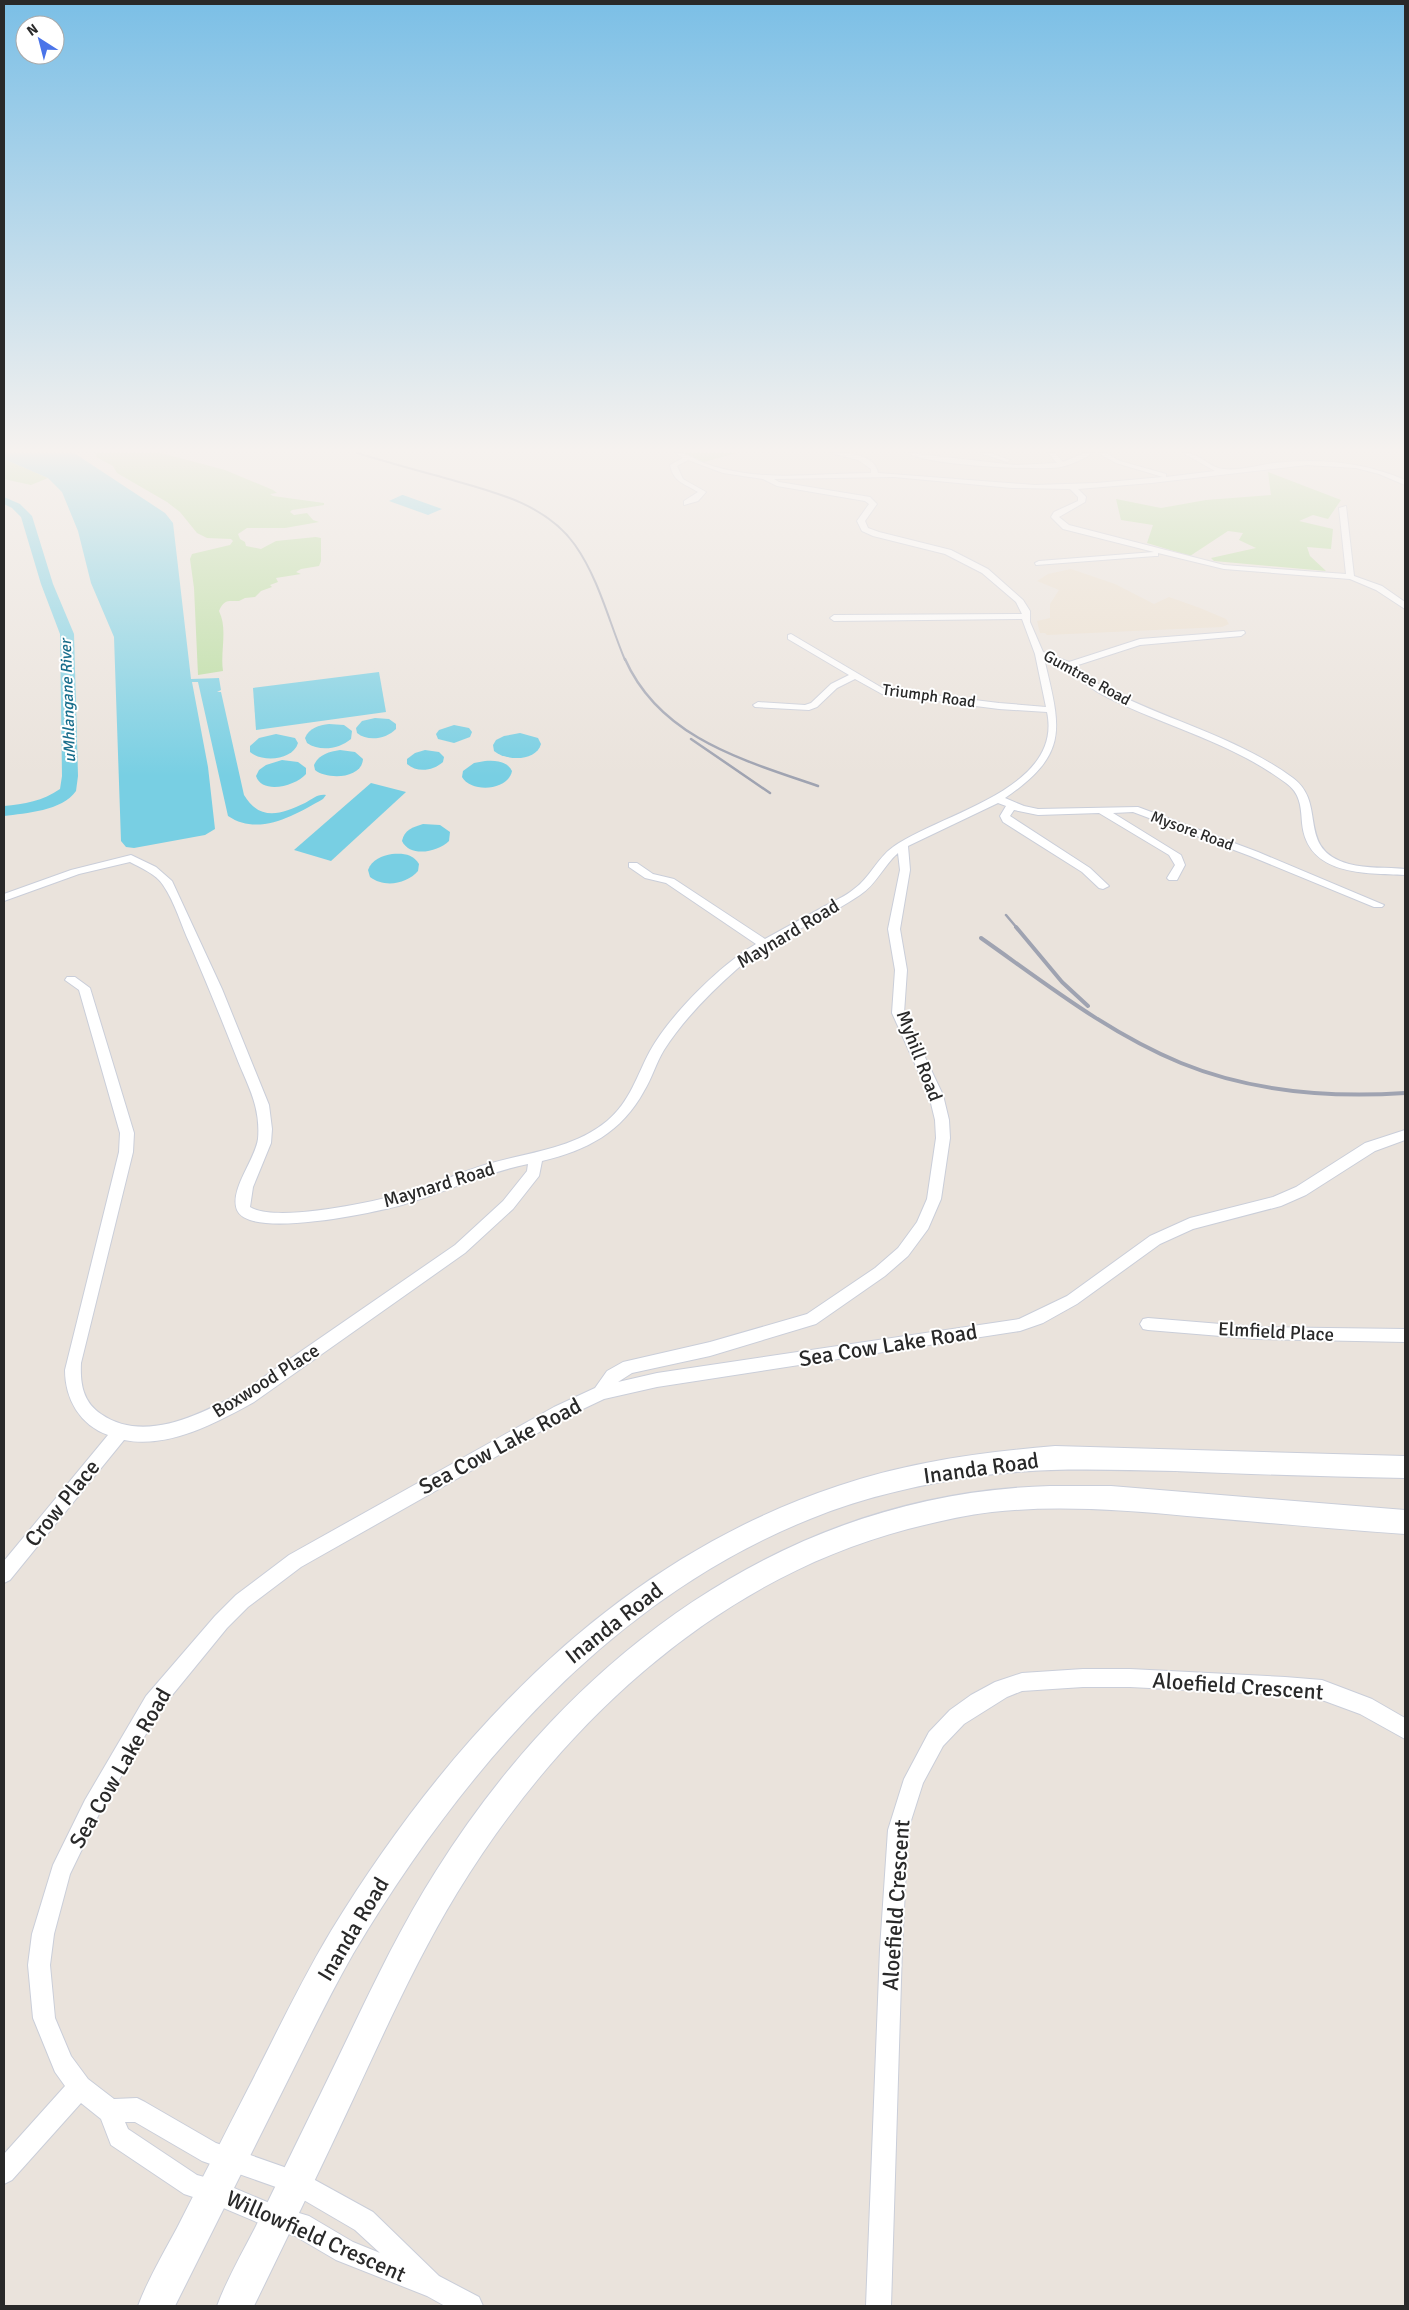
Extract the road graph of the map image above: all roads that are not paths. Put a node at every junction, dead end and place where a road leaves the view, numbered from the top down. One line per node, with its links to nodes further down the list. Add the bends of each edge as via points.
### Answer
1 (966, 561): 8 (street, Gumtree Road, via 980,568 1019,600)
2 (1067, 561): 5 (street)
3 (1199, 561): 6 (street, via 1230,568)
4 (1348, 561): 6 (street)
5 (1039, 563)
6 (1350, 577): 7 (street, via 1389,593)
7 (1405, 606)
8 (1026, 616): 9 (street); 12 (street, Gumtree Road)
9 (834, 618)
10 (1240, 633): 13 (street, via 1140,642)
11 (791, 637): 14 (street, Triumph Road)
12 (1040, 654): 13 (street, Gumtree Road); 16 (street)
13 (1067, 666): 22 (street, Gumtree Road, via 1103,691 1234,748 1292,783 1303,795 1312,842 1328,859 1355,868)
14 (854, 676): 15 (street, via 834,686 814,705 806,708); 16 (street, Triumph Road, via 888,692)
15 (758, 705)
16 (1052, 710): 17 (street, via 1052,739 1045,757 1024,781)
17 (998, 799): 18 (street, Mysore Road); 20 (street)
18 (1012, 806): 19 (street, Mysore Road, via 1038,812); 24 (street, via 1005,816 1007,820 1086,870)
19 (1101, 810): 23 (street, via 1173,853 1180,865); 26 (street, Mysore Road, via 1139,811)
20 (903, 845): 27 (street, Maynard Road, via 888,854 858,892); 33 (street, Myhill Road, via 905,870 894,929 901,970 898,1013 936,1095 943,1138 934,1199 924,1225 903,1252 880,1272 811,1319 710,1349 629,1367 614,1376)
21 (633, 865): 27 (street, via 649,876 670,881)
22 (1405, 872)
23 (1173, 878)
24 (1103, 886)
25 (4, 898): 30 (street, Maynard Road, via 75,872 131,858 152,869 168,883 216,989 262,1105 264,1142 243,1194 242,1204 248,1214 262,1219 301,1218 388,1203 490,1169)
26 (1378, 905)
27 (765, 945): 30 (street, Maynard Road, via 746,955 712,987 660,1046 634,1100 622,1116 577,1146)
28 (71, 980): 34 (street, Boxwood Place, via 84,988 127,1133 126,1152 73,1363 72,1379 84,1410 96,1422)
29 (1405, 1135): 33 (street, Sea Cow Lake Road, via 1353,1156 1301,1191 1276,1202 1190,1224 1154,1240 1072,1300 1020,1324 657,1380)
30 (535, 1159): 34 (street, Boxwood Place, via 534,1172 526,1183 472,1239 277,1378 199,1422 153,1433)
31 (1148, 1324): 32 (street, Elmfield Place, via 1258,1333)
32 (1405, 1336)
33 (601, 1393): 39 (street, Sea Cow Lake Road, via 560,1412 295,1561 242,1601 153,1702 92,1807 64,1864 43,1934 39,1965 44,2018 63,2064)
34 (120, 1432): 37 (street, Crow Place)
35 (1405, 1467): 41 (main road, Inanda Road, via 1055,1457 1004,1460 891,1483 834,1500 777,1521 676,1575 579,1647 533,1691 498,1727 421,1822 342,1943)
36 (1405, 1522): 43 (main road, Inanda Road, via 1111,1498 1011,1499 951,1506 853,1532 802,1553 701,1608 570,1718 522,1772 448,1879 412,1941)
37 (4, 1574)
38 (1405, 1729): 50 (street, Aloefield Crescent, via 1366,1706 1322,1690 1130,1678 1022,1682 1002,1689 956,1717 936,1739 914,1779 898,1830)
39 (80, 2088): 40 (street); 42 (street, via 24,2146)
40 (110, 2111): 41 (street, Willowfield Crescent, via 136,2110 210,2153); 44 (street, Willowfield Crescent, via 119,2137 192,2186)
41 (230, 2159): 43 (street, Willowfield Crescent); 44 (main road, Inanda Road)
42 (4, 2172)
43 (296, 2182): 45 (main road, Inanda Road); 46 (street, Willowfield Crescent, via 364,2222)
44 (215, 2192): 45 (street, Willowfield Crescent); 47 (main road, Inanda Road)
45 (278, 2219): 46 (street, Willowfield Crescent, via 300,2224 345,2251); 48 (main road, Inanda Road)
46 (435, 2287): 49 (street, Willowfield Crescent)
47 (156, 2306)
48 (236, 2306)
49 (470, 2306)
50 (878, 2306)

